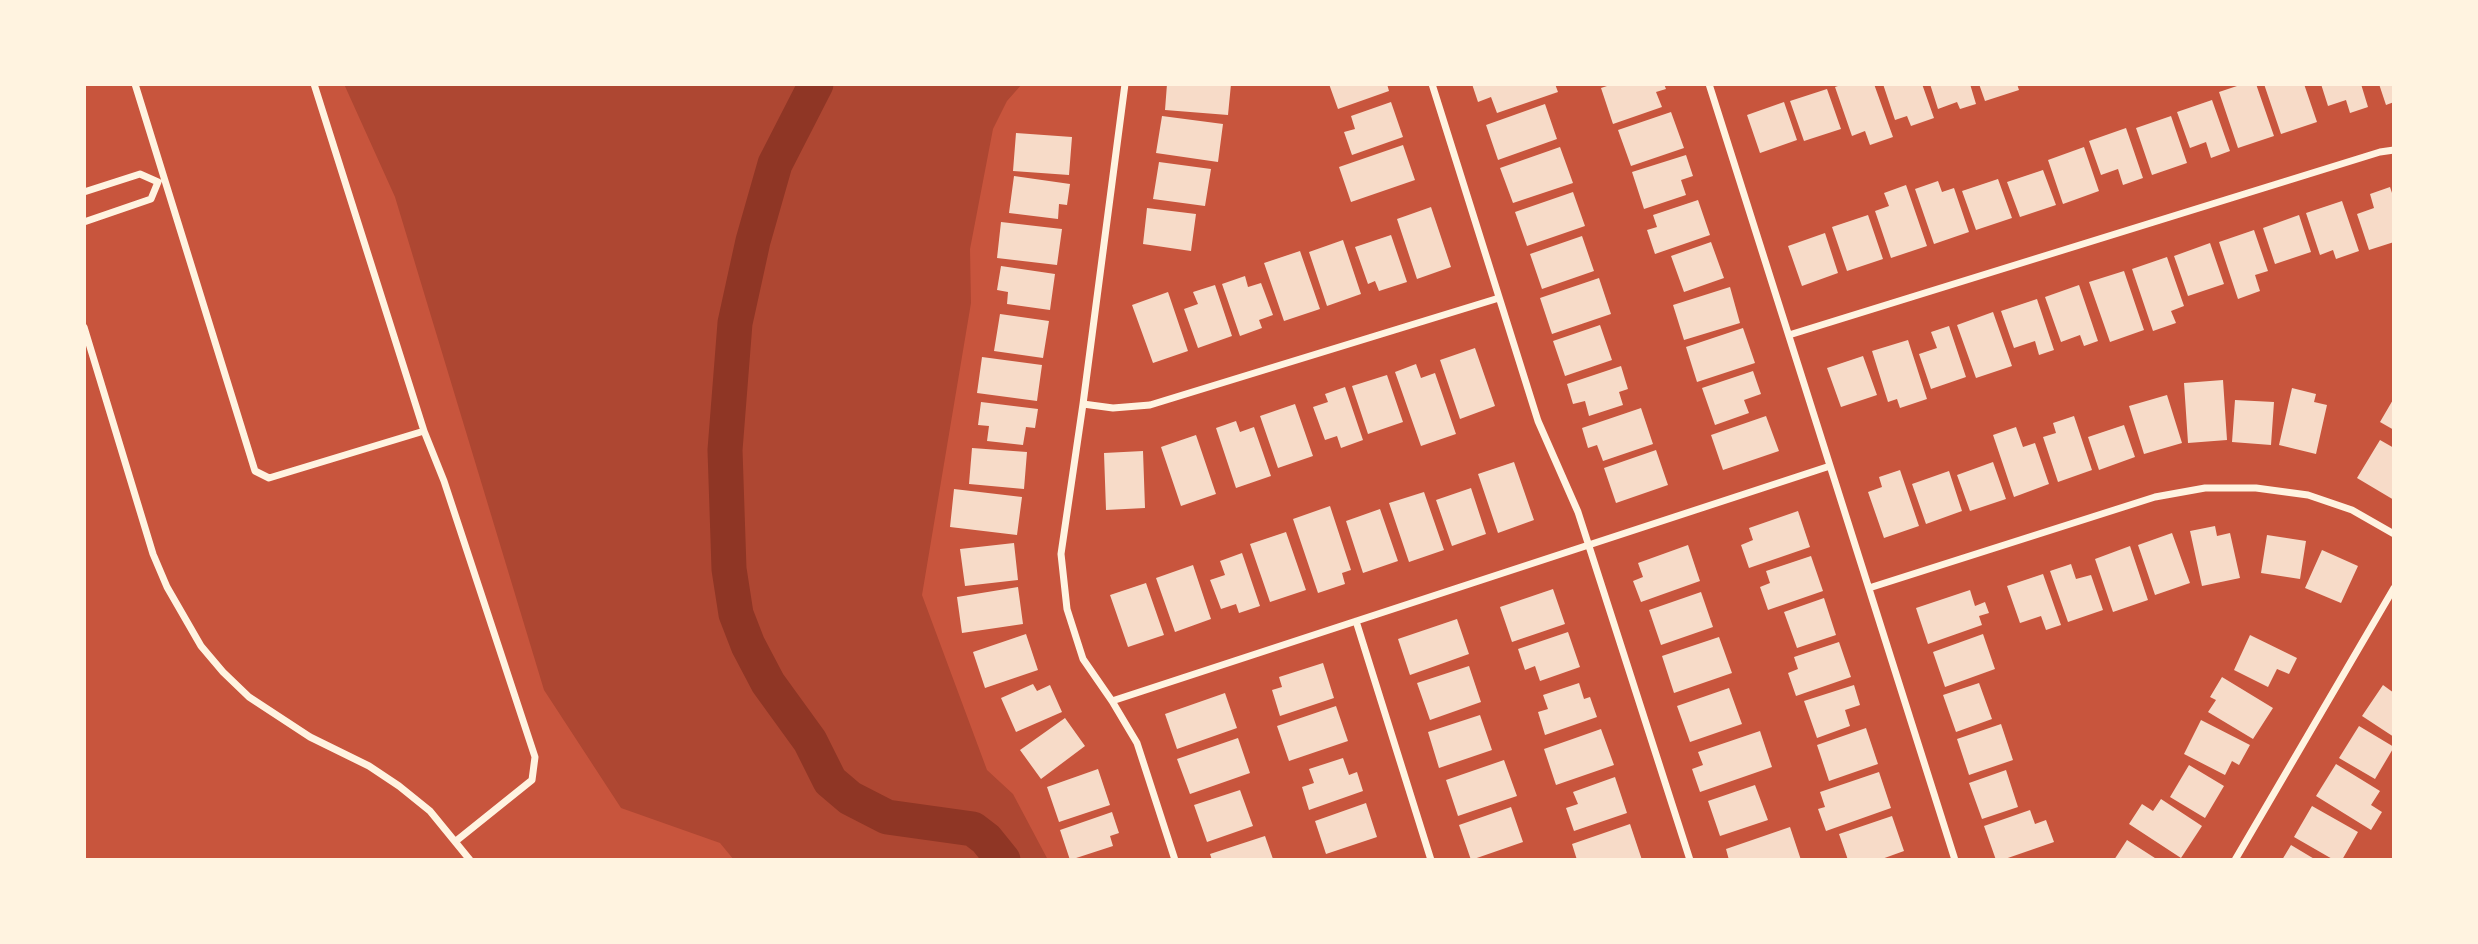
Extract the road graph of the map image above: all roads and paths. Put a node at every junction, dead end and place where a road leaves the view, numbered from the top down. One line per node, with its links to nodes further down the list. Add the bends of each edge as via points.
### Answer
1 (135, 84): 7 (street)
2 (314, 84): 14 (street)
3 (1125, 84): 13 (street)
4 (1432, 84): 10 (street)
5 (1709, 84): 12 (street)
6 (2394, 150): 12 (street)
7 (162, 181): 8 (street, via 140,174); 9 (street, via 151,199); 14 (street, via 255,471 269,478)
8 (84, 192)
9 (84, 222)
10 (1499, 298): 13 (street, via 1150,405 1113,408); 17 (street, via 1538,421)
11 (84, 327): 22 (street, via 153,554 201,646 249,697 398,786 430,811)
12 (1789, 335): 15 (street)
13 (1083, 404): 21 (street, via 1061,554 1067,609 1083,659)
14 (424, 431): 22 (street, via 535,757 532,780)
15 (1830, 466): 17 (street); 18 (street)
16 (2394, 534): 18 (street, via 2352,510 2308,495 2205,488 2155,497)
17 (1589, 544): 20 (street); 26 (street)
18 (1869, 588): 27 (street)
19 (2394, 588): 28 (street)
20 (1356, 621): 21 (street); 25 (street)
21 (1112, 701): 24 (street, via 1137,743)
22 (456, 841): 23 (street)
23 (470, 860)
24 (1175, 860)
25 (1431, 860)
26 (1690, 860)
27 (1955, 860)
28 (2235, 860)

